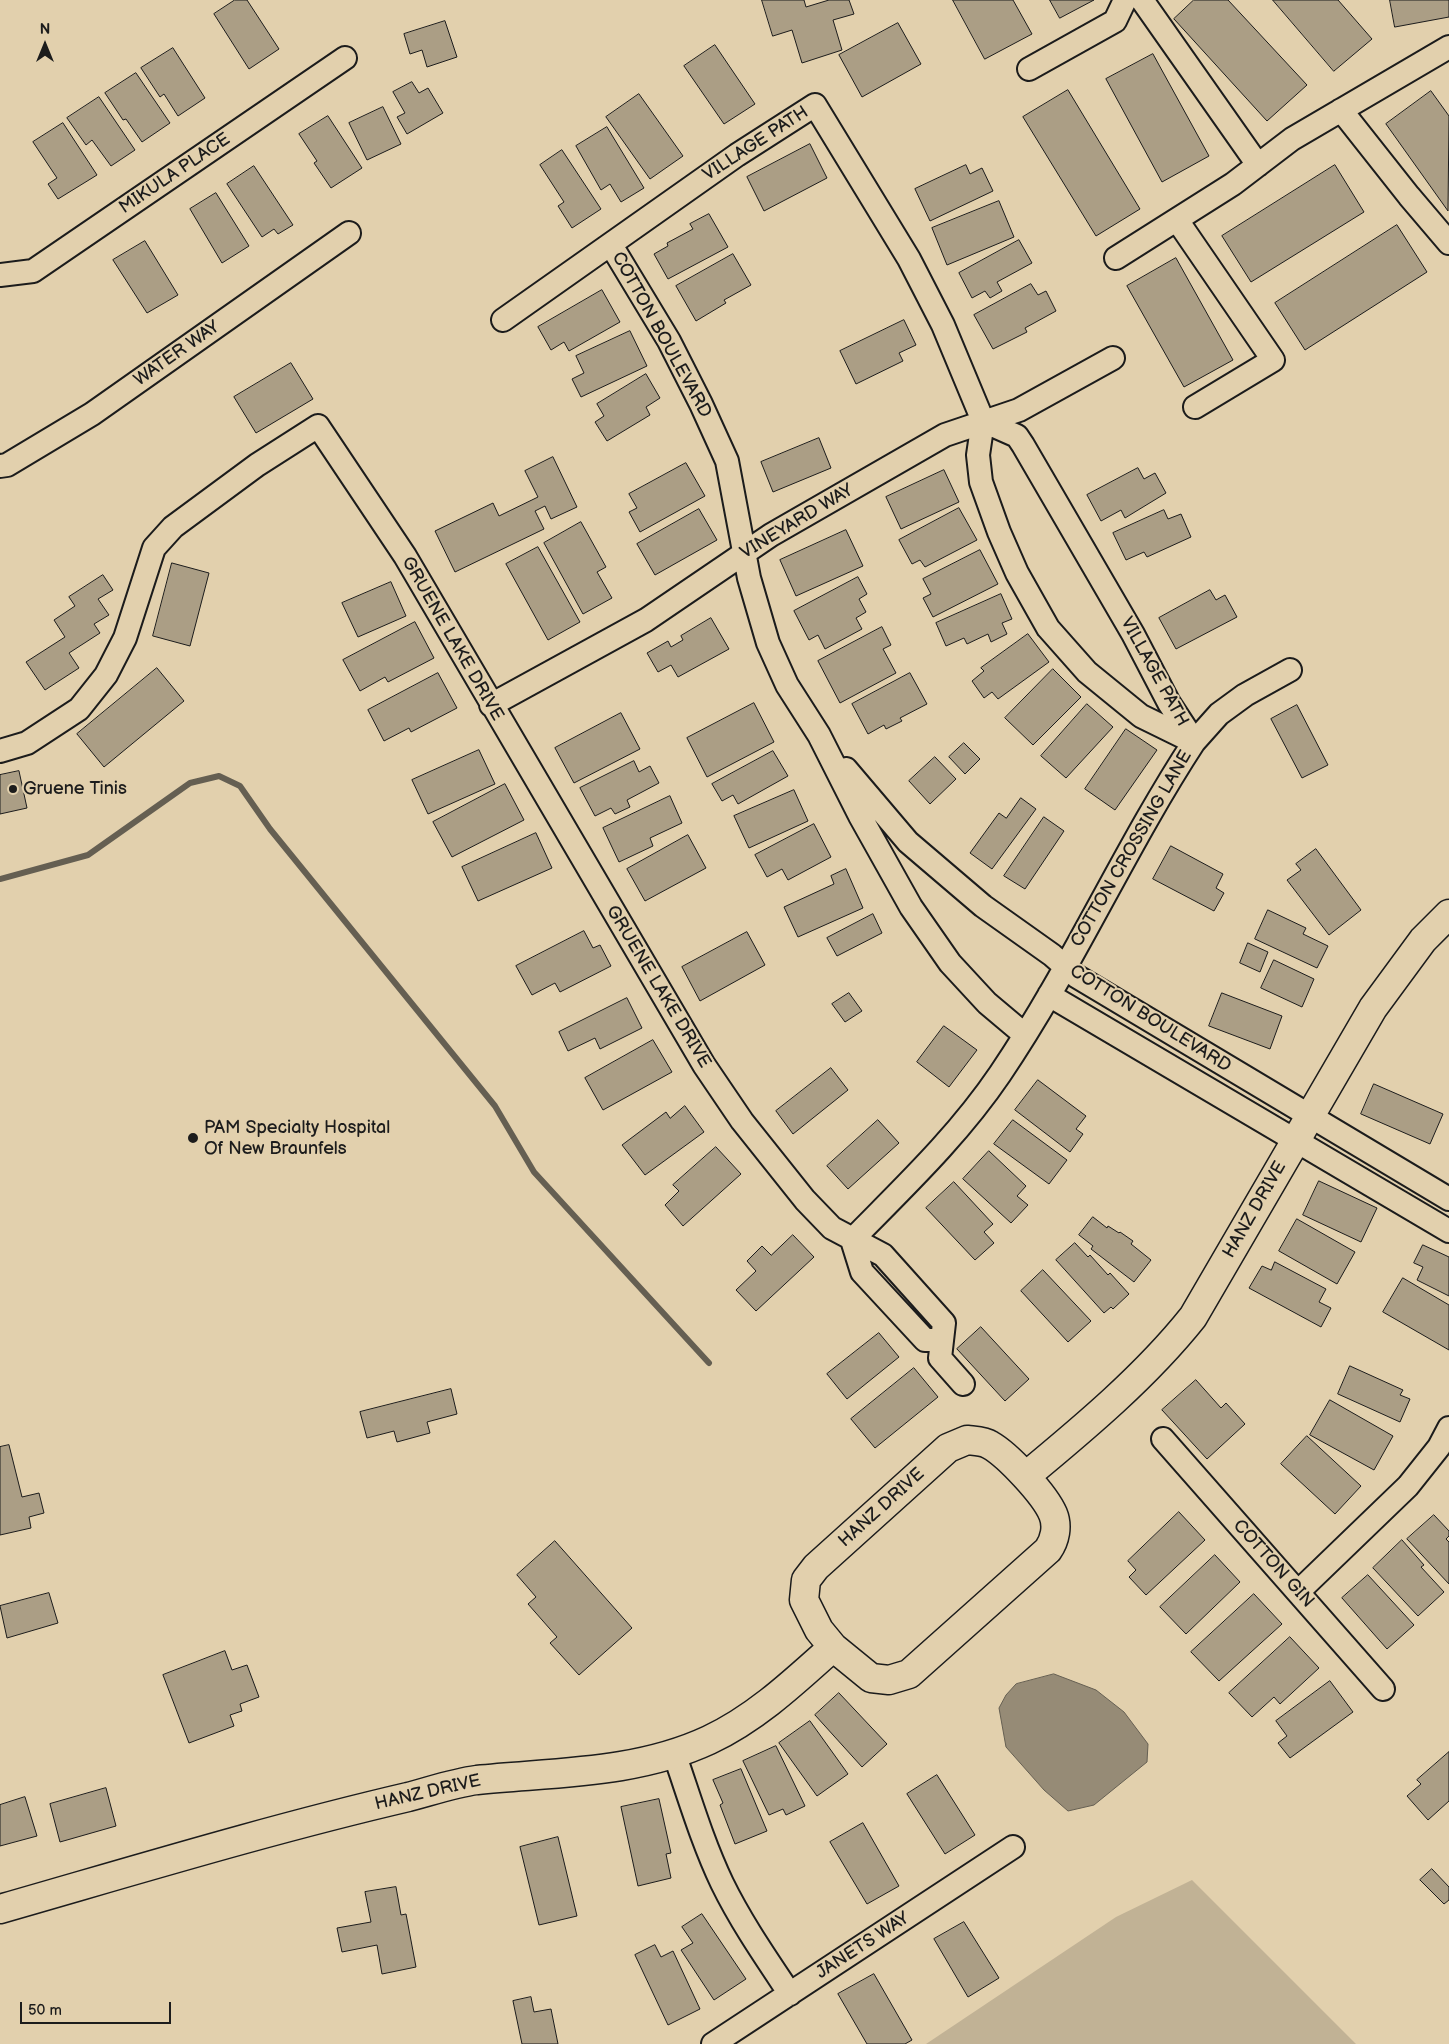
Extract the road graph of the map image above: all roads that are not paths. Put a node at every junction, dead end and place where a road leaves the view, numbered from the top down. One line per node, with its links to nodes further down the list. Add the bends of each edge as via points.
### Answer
1 (1125, 0): 5 (street, via 1115,22)
2 (1142, 0): 7 (street)
3 (1449, 47): 6 (street)
4 (345, 58): 13 (street, MIKULA PLACE, via 33,271)
5 (1029, 69)
6 (1342, 110): 7 (street, via 1292,139); 10 (street)
7 (1258, 165): 8 (street)
8 (1177, 220): 12 (street); 16 (street, via 1273,360)
9 (349, 233): 18 (street, WATER WAY, via 92,414 31,452)
10 (1449, 242)
11 (611, 244): 14 (street, VILLAGE PATH); 17 (street, VILLAGE PATH, via 737,155 815,105 909,259 943,325); 19 (street, COTTON BOULEVARD, via 669,341 727,461)
12 (1116, 258)
13 (0, 275)
14 (503, 320)
15 (1113, 358): 17 (street, VINEYARD WAY, via 1019,410)
16 (1195, 407)
17 (983, 421): 19 (street, VINEYARD WAY, via 945,435); 23 (street, VILLAGE PATH, via 1017,436 1024,445); 23 (street, VILLAGE PATH, via 978,456 981,482 1017,573 1048,628 1087,672 1141,716)
18 (0, 466)
19 (745, 553): 21 (street, VINEYARD WAY, via 646,620); 22 (street, COTTON BOULEVARD, via 768,643 786,685)
20 (1290, 670): 23 (street, COTTON CROSSING LANE, via 1219,714)
21 (491, 705): 24 (street, GRUENE LAKE DRIVE, via 404,556 318,426 257,465 173,527 154,548 125,638 106,675 79,709 27,743); 33 (street, GRUENE LAKE DRIVE, via 709,1073 742,1121 805,1200 832,1228)
22 (818, 735): 26 (street, COTTON BOULEVARD, via 908,842 983,906); 28 (street, COTTON BOULEVARD, via 911,907 950,963 987,1004)
23 (1194, 742): 26 (street, COTTON CROSSING LANE)
24 (0, 751)
25 (1449, 914): 29 (street, HANZ DRIVE, via 1423,940 1392,980)
26 (1065, 966): 27 (street, COTTON CROSSING LANE); 29 (street, COTTON BOULEVARD, via 1084,981)
27 (1049, 995): 28 (street, COTTON CROSSING LANE); 30 (street, COTTON BOULEVARD)
28 (1025, 1036): 33 (street, COTTON CROSSING LANE, via 972,1114)
29 (1311, 1115): 30 (street, HANZ DRIVE); 31 (street, COTTON BOULEVARD)
30 (1296, 1140): 32 (street, COTTON BOULEVARD); 37 (street, HANZ DRIVE, via 1194,1317 1173,1342 1076,1434)
31 (1449, 1200)
32 (1449, 1232)
33 (852, 1240): 34 (street, via 862,1272 924,1340 942,1340 940,1358)
34 (963, 1384)
35 (1449, 1428): 38 (street, via 1408,1486)
36 (1163, 1439): 38 (street, COTTON GIN)
37 (1026, 1476): 39 (street, HANZ DRIVE, via 1054,1515 1056,1532 1053,1542 1048,1550 909,1674 889,1680 870,1678); 39 (street, HANZ DRIVE, via 990,1445 967,1440 948,1448 816,1567 806,1580 804,1600 819,1630)
38 (1298, 1592): 40 (street, COTTON GIN)
39 (833, 1647): 41 (street, HANZ DRIVE, via 782,1694 732,1728)
40 (1384, 1689)
41 (674, 1753): 43 (street, HANZ DRIVE, via 598,1770 474,1781 322,1817); 44 (street, via 721,1881 748,1932)
42 (1013, 1846): 44 (street, JANETS WAY)
43 (0, 1909)
44 (790, 1994): 45 (street, JANETS WAY)
45 (713, 2044)

